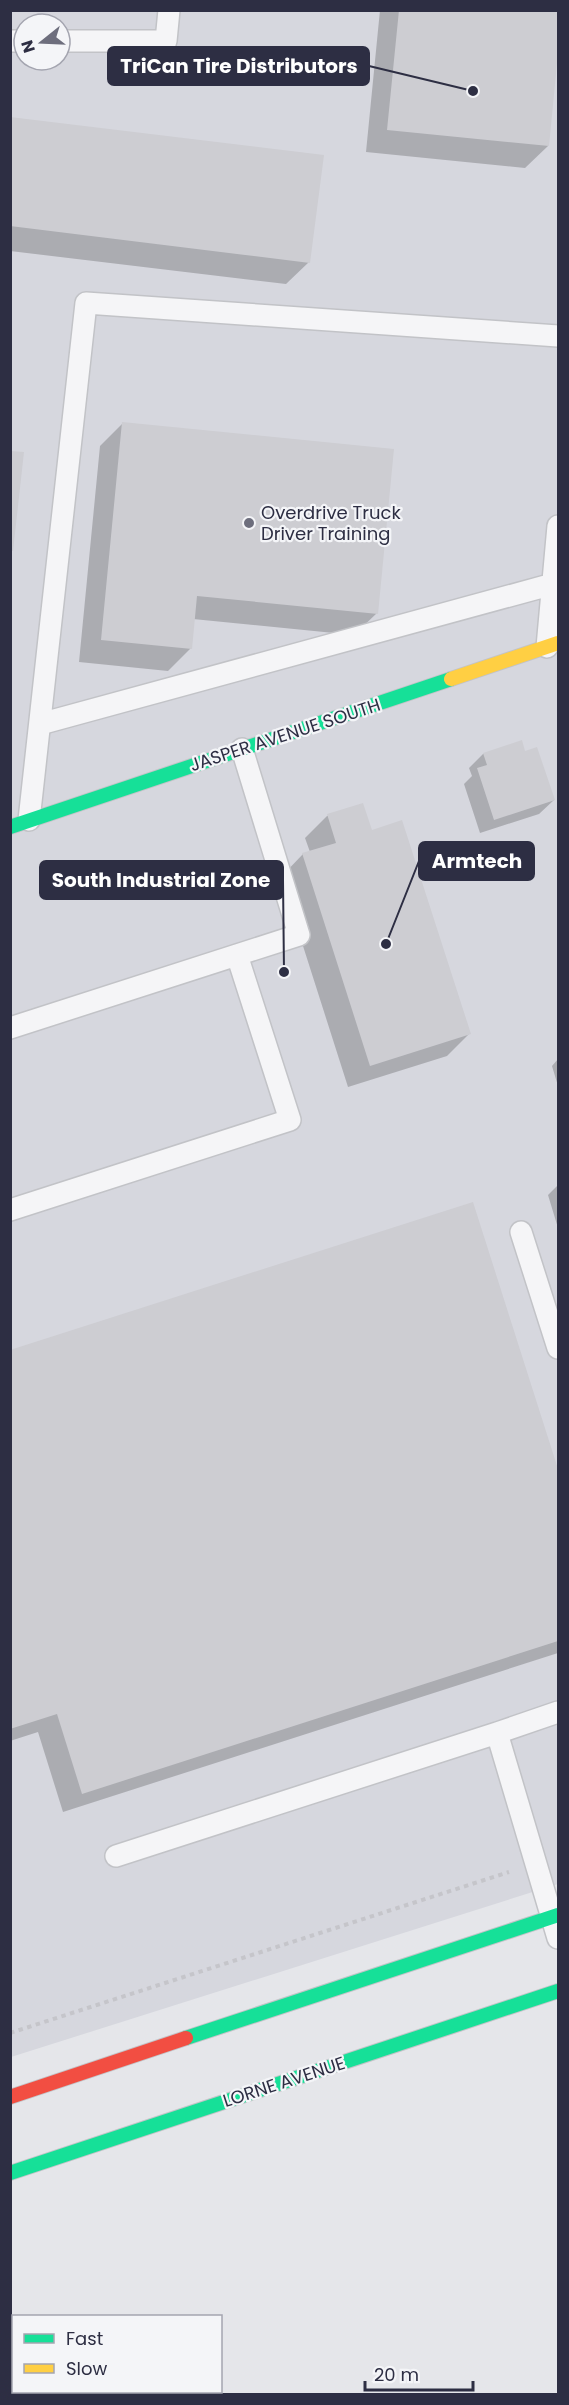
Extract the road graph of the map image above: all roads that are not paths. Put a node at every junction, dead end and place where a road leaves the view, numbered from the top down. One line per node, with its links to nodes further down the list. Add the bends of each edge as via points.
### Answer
1 (169, 10): 2 (lane, via 166,41)
2 (72, 41)
3 (558, 336): 7 (lane, via 86,303)
4 (558, 526): 5 (lane)
5 (553, 584): 6 (lane); 7 (lane)
6 (553, 645): 8 (main road, JASPER AVENUE SOUTH)
7 (40, 724): 9 (lane)
8 (242, 749): 9 (main road, JASPER AVENUE SOUTH); 10 (lane, via 299,935)
9 (20, 824)
10 (237, 955): 11 (lane); 12 (lane, via 290,1120)
11 (10, 1028)
12 (10, 1210)
13 (521, 1232): 14 (lane)
14 (558, 1348)
15 (558, 1712): 16 (lane)
16 (497, 1733): 17 (lane); 18 (lane)
17 (116, 1856)
18 (555, 1916): 19 (lane); 21 (main road)
19 (558, 1938)
20 (558, 1991): 22 (main road, LORNE AVENUE)
21 (10, 2097)
22 (10, 2173)

